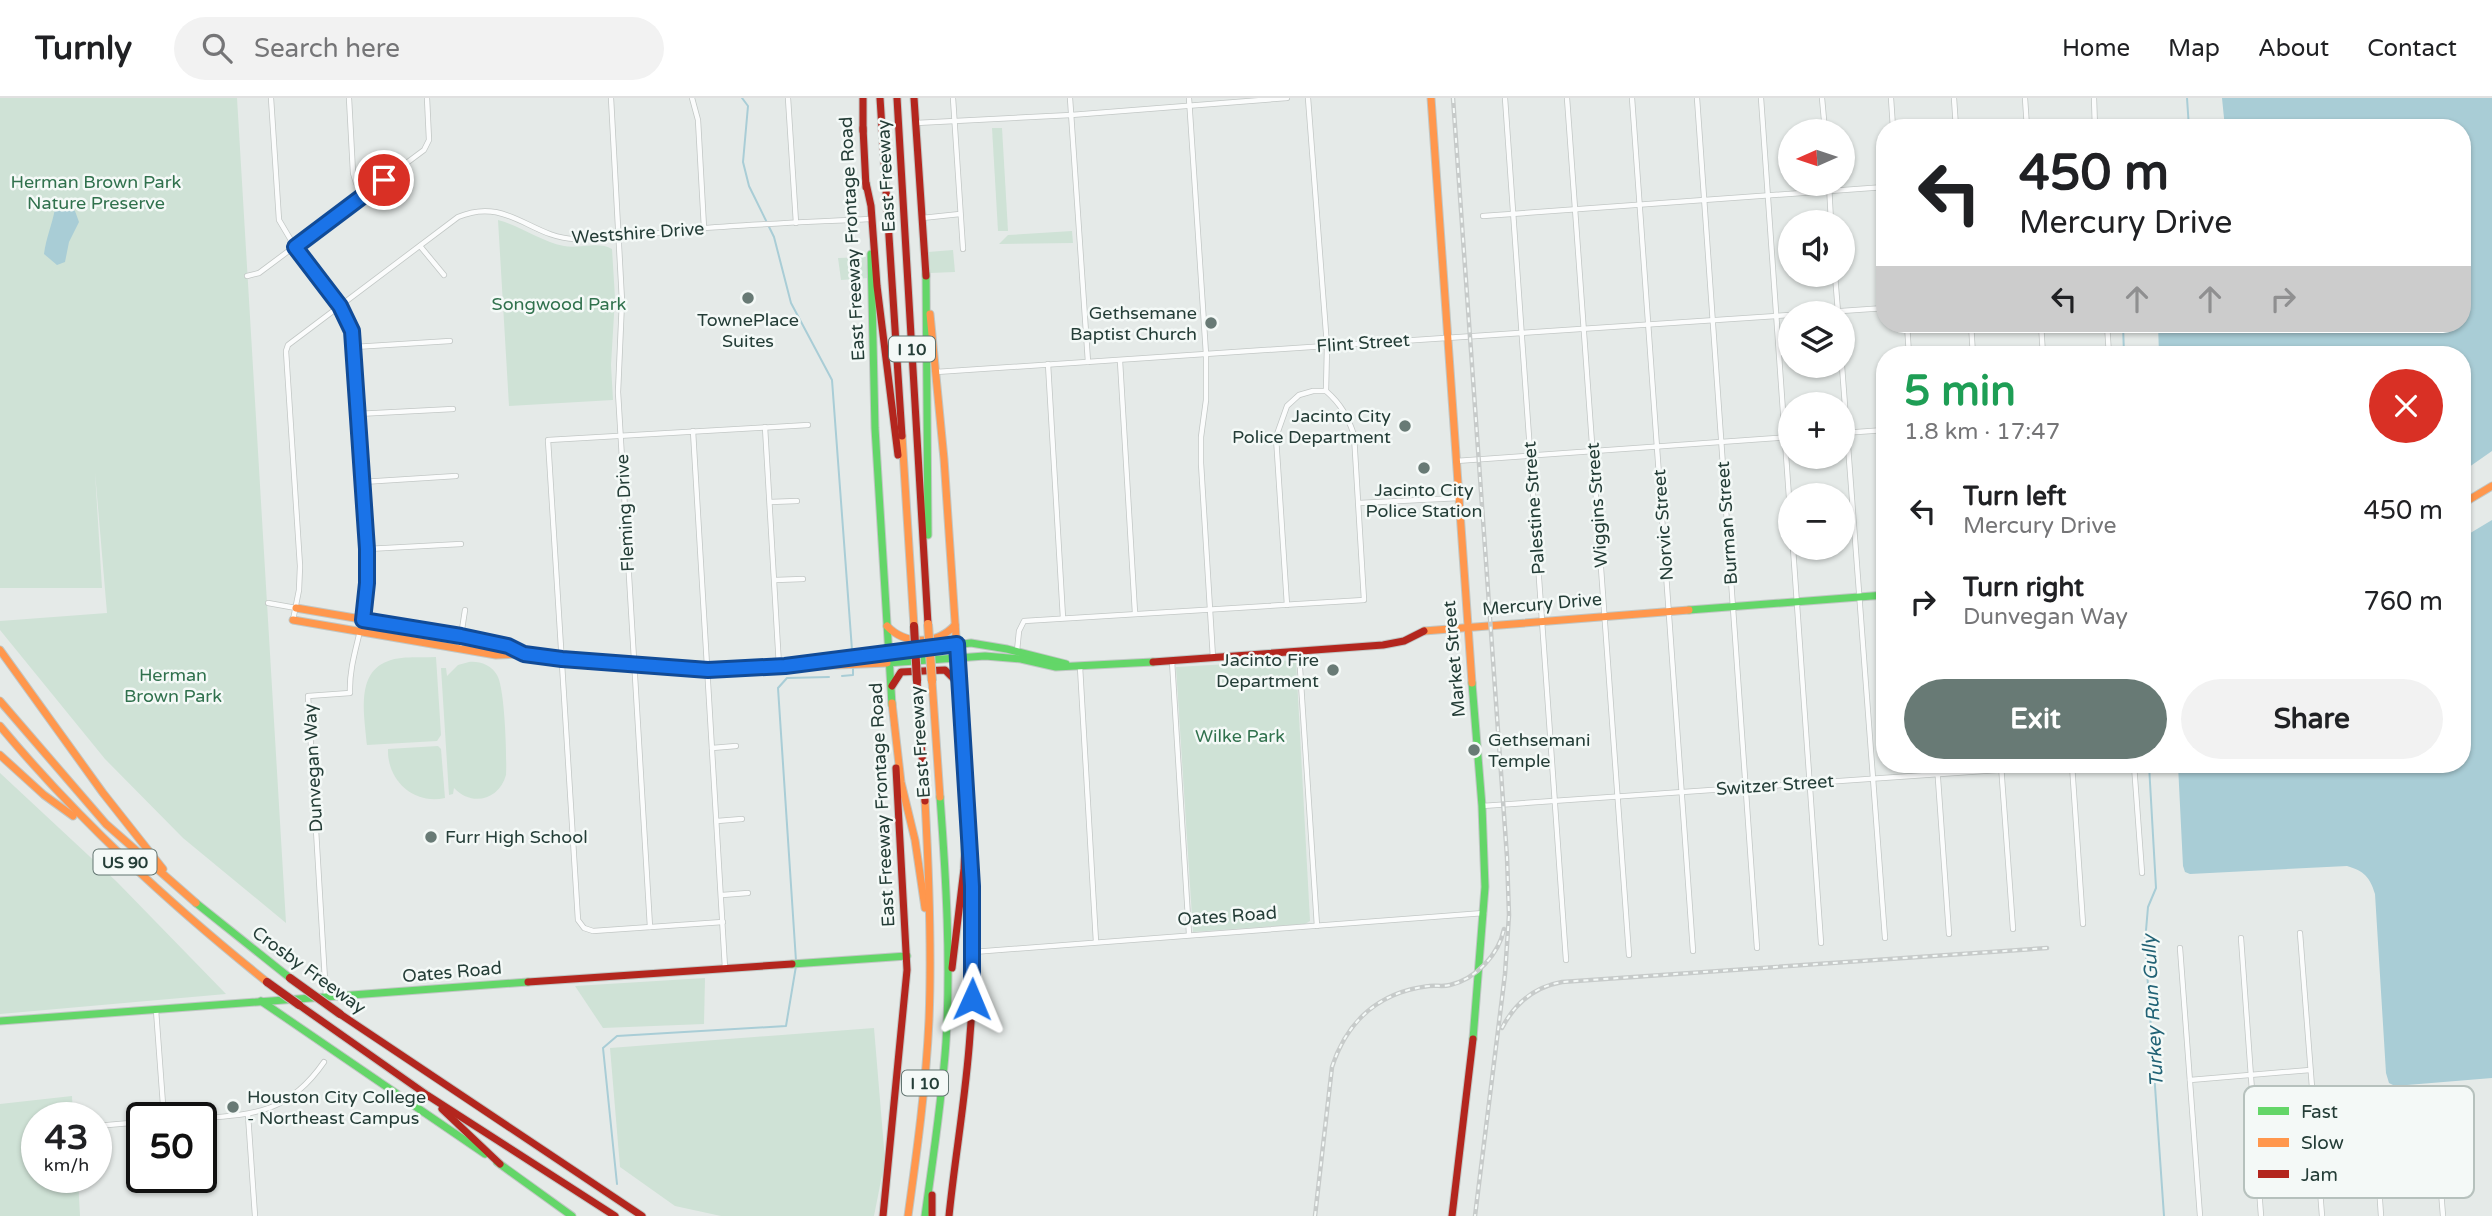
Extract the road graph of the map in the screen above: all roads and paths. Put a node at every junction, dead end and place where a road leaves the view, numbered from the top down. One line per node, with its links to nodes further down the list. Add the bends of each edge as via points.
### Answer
1 (271, 98): 54 (street, Dunvegan Way, via 278,212)
2 (349, 98): 40 (street, via 353,173)
3 (427, 98): 40 (street, via 428,146)
4 (611, 98): 52 (street, Fleming Drive)
5 (692, 98): 51 (street, via 698,120)
6 (788, 98): 50 (street)
7 (862, 98): 36 (main road, East Freeway Frontage Road)
8 (880, 98): 101 (main road, East Freeway / I 10)
9 (897, 98): 109 (main road, East Freeway / I 10)
10 (914, 98): 35 (main road)
11 (953, 98): 34 (street)
12 (1070, 98): 28 (street)
13 (1189, 98): 27 (street)
14 (1287, 98): 27 (street)
15 (1308, 98): 69 (street)
16 (1431, 98): 67 (main road, Market Street)
17 (1505, 98): 46 (street, Palestine Street)
18 (1567, 98): 44 (street, Wiggins Street)
19 (1632, 98): 43 (street, Norvic Street)
20 (1697, 98): 42 (street, Burman Street)
21 (1760, 98): 41 (street)
22 (1822, 98): 29 (street)
23 (1891, 98): 30 (street)
24 (1954, 98): 31 (street)
25 (2025, 98): 32 (street)
26 (2094, 98): 33 (street)
27 (1190, 105): 28 (street); 71 (street)
28 (1071, 115): 34 (street); 73 (street)
29 (1824, 119)
30 (1892, 119)
31 (1955, 119)
32 (2026, 119)
33 (2095, 119)
34 (954, 121): 35 (street); 45 (street)
35 (916, 123): 48 (main road)
36 (866, 183): 49 (main road, East Freeway Frontage Road); 101 (main road)
37 (1876, 188): 38 (street)
38 (1855, 189)
39 (1778, 194): 41 (street)
40 (364, 195): 54 (street)
41 (1768, 195): 42 (street); 62 (street)
42 (1704, 200): 43 (street); 63 (street, Burman Street)
43 (1640, 205): 44 (street); 64 (street, Norvic Street)
44 (1577, 209): 46 (street); 65 (street, Wiggins Street)
45 (960, 214): 48 (street); 55 (street)
46 (1513, 214): 47 (street); 66 (street, Palestine Street)
47 (1483, 216)
48 (922, 218): 56 (main road)
49 (869, 219): 50 (street, Westshire Drive); 126 (main road, East Freeway Frontage Road)
50 (796, 223): 51 (street, Westshire Drive)
51 (704, 228): 52 (street, Westshire Drive)
52 (619, 236): 53 (street, Westshire Drive, via 565,239 511,216 475,212 458,218); 85 (street, Fleming Drive)
53 (419, 246): 57 (street); 59 (street, Westshire Drive)
54 (295, 247): 58 (street, via 259,273); 59 (street, Dunvegan Way)
55 (962, 248)
56 (926, 274): 75 (main road); 109 (main road)
57 (444, 275)
58 (247, 276)
59 (340, 306): 70 (street, Dunvegan Way); 114 (street, Westshire Drive, via 286,351 300,566)
60 (1876, 309): 61 (street)
61 (1855, 311)
62 (1776, 316): 63 (street, Flint Street); 77 (street)
63 (1713, 320): 64 (street, Flint Street); 87 (street, Burman Street)
64 (1648, 324): 65 (street, Flint Street); 88 (street, Norvic Street)
65 (1585, 328): 66 (street, Flint Street); 89 (street, Wiggins Street)
66 (1521, 333): 67 (street, Flint Street); 90 (street, Palestine Street)
67 (1447, 338): 69 (street, Flint Street); 91 (main road, Market Street)
68 (450, 341): 70 (street)
69 (1327, 346): 71 (street, Flint Street); 76 (street)
70 (354, 347): 79 (street, Dunvegan Way)
71 (1206, 354): 72 (street, Flint Street); 116 (street, via 1201,463)
72 (1120, 361): 73 (street, Flint Street); 118 (street)
73 (1088, 362): 74 (street, Flint Street)
74 (1048, 364): 75 (street, Flint Street); 120 (street)
75 (935, 372): 124 (main road)
76 (1326, 391): 100 (street, via 1337,400 1354,435); 112 (street, via 1299,395 1287,406 1276,437)
77 (1784, 392)
78 (453, 409): 79 (street)
79 (357, 414): 94 (street, Dunvegan Way)
80 (808, 425): 81 (street)
81 (765, 427): 83 (street); 99 (street)
82 (1876, 431): 84 (street)
83 (693, 432): 85 (street); 144 (street)
84 (1855, 432)
85 (621, 436): 137 (street, via 548,440); 141 (street, Fleming Drive)
86 (1778, 438): 87 (street)
87 (1721, 442): 88 (street); 113 (street, Burman Street)
88 (1657, 446): 89 (street); 117 (street, Norvic Street)
89 (1594, 451): 90 (street); 119 (street, Wiggins Street)
90 (1530, 455): 91 (street); 121 (street, Palestine Street)
91 (1456, 461): 96 (main road, Market Street)
92 (1848, 469): 108 (street)
93 (456, 476): 94 (street)
94 (362, 482): 103 (street, Dunvegan Way)
95 (2492, 486): 97 (main road)
96 (1459, 498): 100 (street); 125 (main road, Market Street)
97 (2471, 499)
98 (797, 501): 99 (street)
99 (770, 502): 106 (street)
100 (1359, 503): 112 (street, via 1364,600)
101 (908, 538): 188 (main road, East Freeway / I 10, bridge)
102 (461, 544): 103 (street)
103 (367, 549): 123 (street, Dunvegan Way)
104 (1794, 560): 110 (street)
105 (803, 579): 106 (street)
106 (775, 580): 142 (street)
107 (1876, 596): 108 (main road, Mercury Drive)
108 (1860, 597): 110 (main road, Mercury Drive); 158 (street)
109 (927, 601): 198 (main road, East Freeway / I 10, bridge, via 946,921)
110 (1797, 601): 113 (main road, Mercury Drive); 159 (street)
111 (268, 603): 114 (street, Mercury Drive)
112 (1287, 605): 116 (street)
113 (1733, 605): 117 (main road, Mercury Drive); 160 (street, Burman Street)
114 (296, 608): 122 (street); 123 (main road, Mercury Drive)
115 (465, 610): 128 (street)
116 (1210, 610): 118 (street); 138 (street)
117 (1669, 610): 119 (main road, Mercury Drive); 161 (street, Norvic Street)
118 (1135, 613): 120 (street)
119 (1605, 615): 121 (main road, Mercury Drive); 163 (street, Wiggins Street)
120 (1063, 618): 132 (street, via 1024,621)
121 (1541, 619): 125 (main road, Mercury Drive); 164 (street, Palestine Street)
122 (293, 620): 127 (main road, Mercury Drive)
123 (363, 620): 127 (street, Dunvegan Way); 128 (main road, Mercury Drive)
124 (956, 625): 126 (main road, via 941,636 912,640 899,637); 129 (main road)
125 (1467, 625): 134 (main road, Mercury Drive, via 1428,629 1383,645); 165 (main road, Market Street)
126 (887, 626): 133 (main road, East Freeway Frontage Road)
127 (360, 631): 130 (main road, Mercury Drive); 195 (street, Dunvegan Way, via 351,666 351,693 308,696)
128 (461, 636): 130 (street); 135 (main road, Mercury Drive)
129 (957, 644): 132 (main road, Mercury Drive); 133 (main road, Mercury Drive); 136 (main road)
130 (459, 649): 135 (main road, Mercury Drive)
131 (0, 650): 170 (main road)
132 (1017, 651): 143 (main road, Mercury Drive)
133 (888, 652): 140 (main road, East Freeway Frontage Road); 142 (main road, Mercury Drive)
134 (1299, 653): 138 (main road, Mercury Drive); 176 (street)
135 (524, 654): 137 (main road, Mercury Drive)
136 (958, 658): 140 (main road, Mercury Drive); 143 (main road, Mercury Drive, via 1001,657); 145 (main road)
137 (562, 659): 141 (main road, Mercury Drive); 177 (street, via 578,920 593,931)
138 (1213, 659): 139 (main road, Mercury Drive)
139 (1172, 661): 143 (main road, Mercury Drive); 180 (street)
140 (889, 663): 142 (main road, Mercury Drive); 146 (main road, East Freeway Frontage Road)
141 (635, 664): 144 (main road, Mercury Drive); 177 (street, Fleming Drive)
142 (782, 666): 144 (main road, Mercury Drive)
143 (1080, 667): 184 (street)
144 (708, 670): 151 (street)
145 (960, 684): 146 (main road, via 945,670 906,671 898,674); 162 (main road)
146 (891, 688): 148 (main road, East Freeway Frontage Road)
147 (0, 701): 170 (main road, Crosby Freeway / US 90, via 106,824)
148 (892, 704): 188 (main road); 192 (main road, East Freeway Frontage Road)
149 (0, 726): 168 (main road, Crosby Freeway / US 90)
150 (736, 746): 151 (street)
151 (712, 748): 167 (street)
152 (0, 755): 168 (main road)
153 (1947, 773): 157 (street, Switzer Street)
154 (2001, 773): 178 (street)
155 (2071, 773): 175 (street)
156 (2135, 773): 169 (street)
157 (1938, 774): 158 (street, Switzer Street); 181 (street)
158 (1873, 779): 159 (street, Switzer Street); 182 (street)
159 (1810, 783): 160 (street, Switzer Street); 185 (street)
160 (1746, 788): 161 (street, Switzer Street); 186 (street, Burman Street)
161 (1682, 792): 163 (street, Switzer Street); 189 (street, Norvic Street)
162 (967, 795): 190 (main road); 198 (main road, via 964,869)
163 (1618, 796): 164 (street, Switzer Street); 191 (street, Wiggins Street)
164 (1554, 801): 165 (street, Switzer Street); 193 (street, Palestine Street)
165 (1482, 806): 173 (main road, Market Street)
166 (742, 819): 167 (street)
167 (717, 821): 172 (street)
168 (87, 826): 206 (main road, Crosby Freeway / US 90, bridge, via 186,917 267,982)
169 (2142, 873)
170 (175, 886): 219 (main road, Crosby Freeway / US 90, bridge, via 340,1014)
171 (748, 893): 172 (street)
172 (722, 895): 174 (street)
173 (1485, 913): 176 (street, Oates Road); 225 (main road, Market Street)
174 (723, 922): 177 (street); 194 (street)
175 (2083, 924)
176 (1317, 926): 180 (street, Oates Road)
177 (650, 927)
178 (2013, 929)
179 (2300, 933): 201 (street)
180 (1189, 934): 184 (street, Oates Road)
181 (1949, 934)
182 (1885, 938)
183 (2241, 938): 202 (street)
184 (1097, 942): 190 (street, Oates Road)
185 (1821, 943)
186 (1757, 947)
187 (2180, 948): 203 (street)
188 (930, 950): 221 (main road, East Freeway / I 10, via 926,1074)
189 (1693, 951)
190 (972, 952): 224 (main road, via 968,1060)
191 (1629, 955)
192 (907, 956): 194 (main road, Oates Road); 220 (main road, East Freeway Frontage Road)
193 (1566, 960)
194 (725, 968): 195 (main road, Oates Road)
195 (326, 997): 196 (main road, Oates Road)
196 (261, 1001): 197 (main road, Oates Road); 211 (main road)
197 (156, 1010): 199 (main road, Oates Road); 207 (street)
198 (947, 1016): 210 (main road, East Freeway / I 10)
199 (0, 1021)
200 (324, 1062): 208 (street, via 289,1099)
201 (2310, 1070): 202 (street); 205 (street)
202 (2250, 1076): 203 (street); 204 (street)
203 (2190, 1080): 226 (street)
204 (2251, 1086)
205 (2311, 1086)
206 (427, 1095): 211 (main road); 218 (main road, Crosby Freeway / US 90)
207 (163, 1102)
208 (248, 1115): 209 (street); 216 (street)
209 (217, 1117)
210 (933, 1154): 222 (main road, East Freeway / I 10); 223 (main road)
211 (500, 1164): 217 (main road)
212 (2260, 1198): 227 (street)
213 (2321, 1198): 228 (street)
214 (2380, 1198): 229 (street)
215 (2442, 1198): 230 (street)
216 (255, 1216)
217 (572, 1216)
218 (615, 1216)
219 (642, 1216)
220 (883, 1216)
221 (908, 1216)
222 (925, 1216)
223 (932, 1216)
224 (949, 1216)
225 (1452, 1216)
226 (2200, 1216)
227 (2261, 1216)
228 (2322, 1216)
229 (2381, 1216)
230 (2443, 1216)

